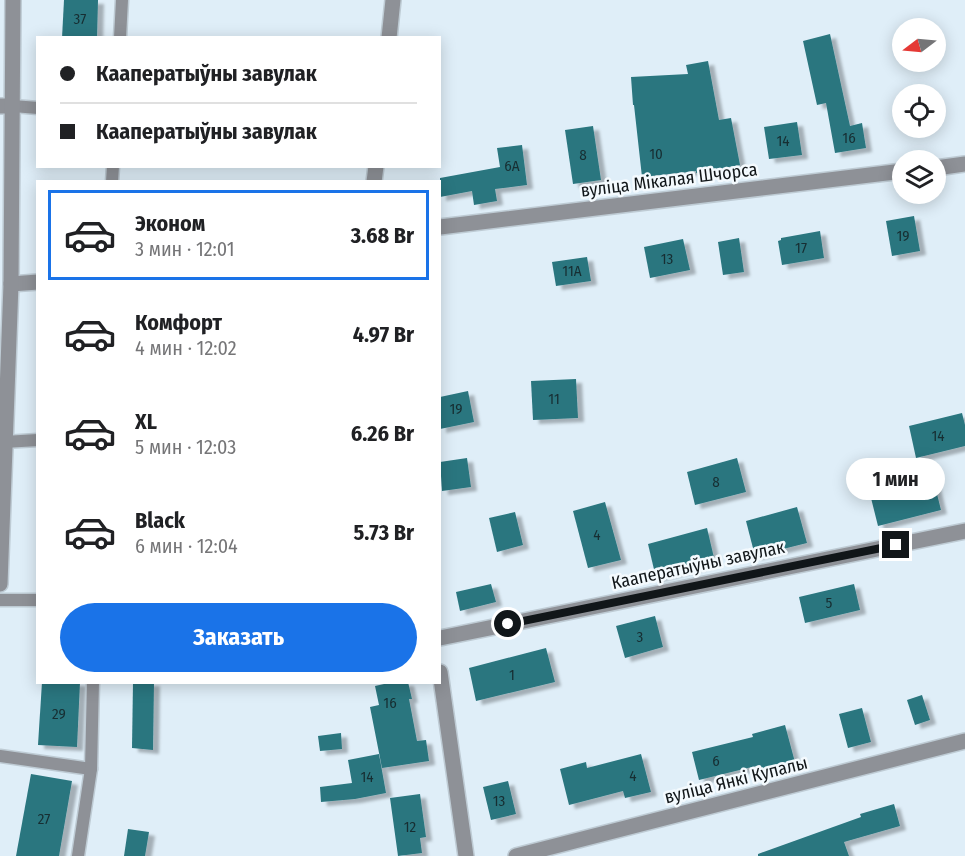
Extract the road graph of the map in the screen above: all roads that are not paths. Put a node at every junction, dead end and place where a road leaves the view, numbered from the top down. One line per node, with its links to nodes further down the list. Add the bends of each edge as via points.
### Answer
1 (13, 0): 6 (street)
2 (122, 0): 4 (lane)
3 (393, 0): 5 (street)
4 (120, 36)
5 (389, 36)
6 (6, 106): 7 (lane); 13 (street)
7 (36, 108)
8 (965, 164): 9 (street)
9 (946, 167)
10 (892, 172): 11 (street, вуліца Мікалая Шчорса)
11 (441, 227)
12 (36, 282): 13 (street)
13 (11, 284): 15 (street)
14 (36, 440): 15 (lane)
15 (4, 442): 17 (street)
16 (965, 531): 21 (street, Кааператыўны завулак)
17 (1, 532): 18 (street)
18 (0, 584)
19 (0, 600): 20 (lane)
20 (36, 600)
21 (441, 638)
22 (441, 679): 28 (street)
23 (93, 684): 26 (lane)
24 (965, 741): 29 (street, вуліца Янкі Купалы)
25 (0, 756): 26 (lane)
26 (91, 769): 27 (lane)
27 (78, 856)
28 (466, 856)
29 (516, 856)

